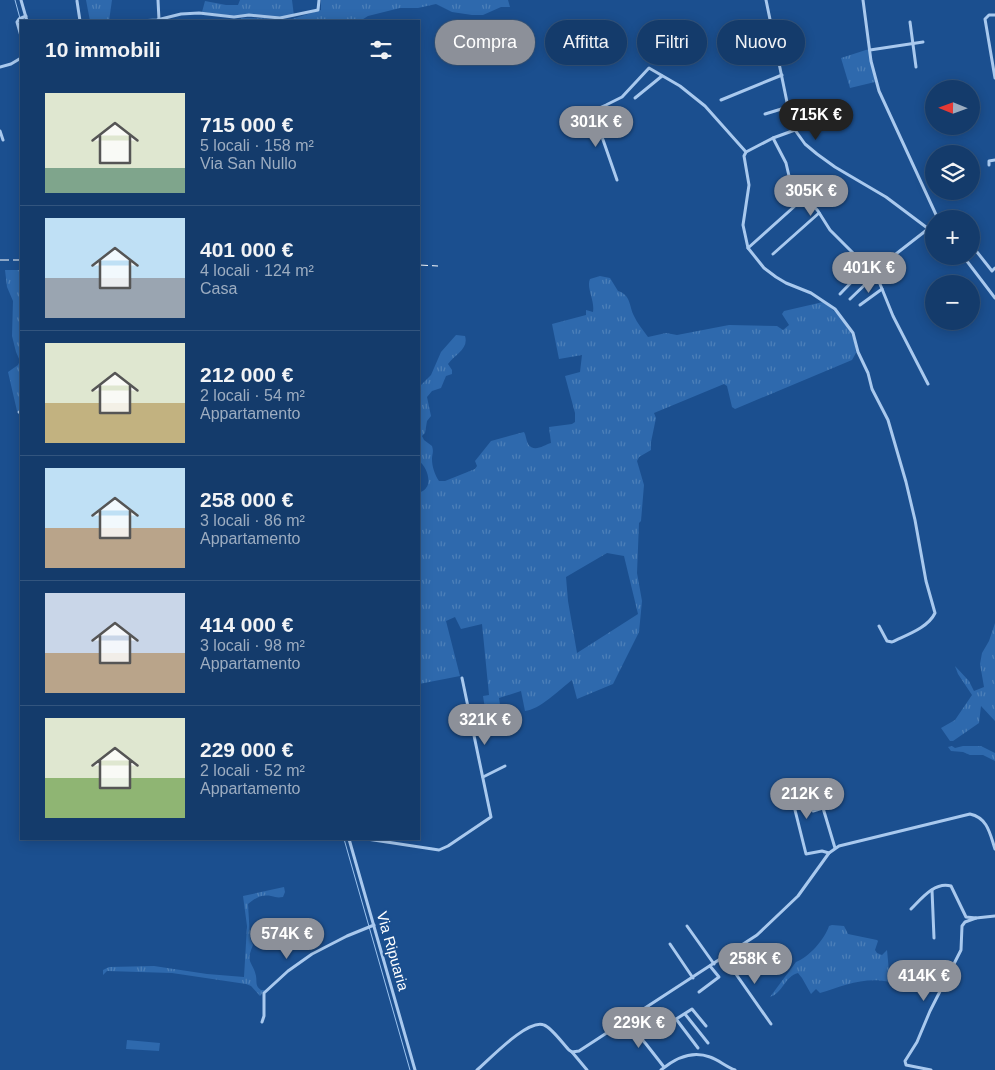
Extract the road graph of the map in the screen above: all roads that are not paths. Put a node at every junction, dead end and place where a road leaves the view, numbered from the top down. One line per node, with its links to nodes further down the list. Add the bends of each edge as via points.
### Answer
1 (21, 0): 8 (street)
2 (77, 0): 11 (street)
3 (158, 0): 12 (street)
4 (319, 0): 12 (street, via 318,10 280,18 199,12)
5 (766, 0): 21 (street)
6 (863, 0): 17 (street)
7 (995, 15): 23 (street, via 985,19)
8 (22, 18): 10 (street)
9 (20, 20): 14 (street, via 17,24)
10 (25, 20)
11 (80, 20)
12 (159, 20)
13 (910, 22): 16 (street)
14 (20, 33)
15 (923, 42): 16 (street)
16 (913, 44): 17 (street); 20 (street)
17 (870, 50): 39 (street, via 882,98)
18 (20, 59): 19 (street)
19 (0, 67)
20 (916, 67)
21 (782, 75): 25 (street); 26 (street)
22 (662, 76): 24 (street); 27 (street, via 649,68 626,94); 34 (street, via 704,106)
23 (995, 78)
24 (635, 98)
25 (721, 100)
26 (788, 107): 28 (street); 30 (street)
27 (593, 111): 29 (street); 37 (street)
28 (765, 114)
29 (565, 123)
30 (795, 130): 32 (street); 41 (street, via 817,154 886,197)
31 (0, 132): 33 (street)
32 (773, 138): 34 (street); 38 (street, via 789,176)
33 (3, 140)
34 (746, 152): 43 (street, via 749,185 743,225)
35 (995, 160): 36 (street, via 989,161)
36 (989, 165)
37 (617, 180)
38 (806, 196): 40 (street); 43 (street)
39 (934, 210)
40 (819, 213): 44 (street); 47 (street, via 830,230)
41 (925, 227)
42 (925, 231): 49 (street, via 874,271)
43 (748, 248): 56 (street, via 776,277 811,293 839,312 853,333 872,389 888,420 906,482 935,613 925,625 892,642 887,641)
44 (773, 254)
45 (980, 256): 48 (street, via 992,271)
46 (970, 265): 52 (street)
47 (866, 267): 49 (street); 51 (street)
48 (995, 268)
49 (875, 275): 50 (street); 53 (street)
50 (882, 289): 54 (street); 55 (street)
51 (840, 294)
52 (995, 298)
53 (850, 299)
54 (860, 305)
55 (928, 384)
56 (879, 626)
57 (462, 678): 59 (street)
58 (505, 766): 59 (street)
59 (482, 777): 63 (street, via 491,817 444,848)
60 (836, 795): 66 (street, via 793,802 806,854)
61 (813, 811): 64 (street, via 823,808)
62 (349, 840): 71 (street, Via Ripuaria)
63 (374, 840)
64 (835, 848): 65 (street, via 970,814 978,816 986,824); 66 (street)
65 (995, 849)
66 (829, 853): 75 (street, via 798,896 757,935)
67 (932, 889): 68 (street); 70 (street, via 946,884 951,886 966,917); 73 (street)
68 (911, 909)
69 (995, 916): 70 (street)
70 (976, 918): 94 (street, via 962,926 961,950 905,1062 906,1065)
71 (374, 925): 83 (street, via 312,954 288,971 264,993); 90 (street, Via Ripuaria)
72 (687, 926): 76 (street)
73 (934, 938)
74 (670, 944): 77 (street)
75 (724, 957): 76 (street); 84 (street)
76 (712, 965): 77 (street); 78 (street, via 718,977)
77 (694, 978): 79 (street)
78 (699, 992)
79 (648, 1007): 81 (street, via 662,1028); 82 (street)
80 (685, 1014): 81 (street); 85 (street, via 692,1009); 86 (street)
81 (676, 1019): 87 (street)
82 (626, 1021): 88 (street, via 579,1052); 89 (street)
83 (262, 1022)
84 (771, 1024)
85 (706, 1026)
86 (708, 1043)
87 (698, 1048)
88 (572, 1052): 91 (street, via 547,1027 537,1023 505,1044); 92 (street)
89 (663, 1069): 93 (street, via 680,1057 699,1055)
90 (415, 1070)
91 (477, 1070)
92 (587, 1070)
93 (735, 1070)
94 (931, 1070)

